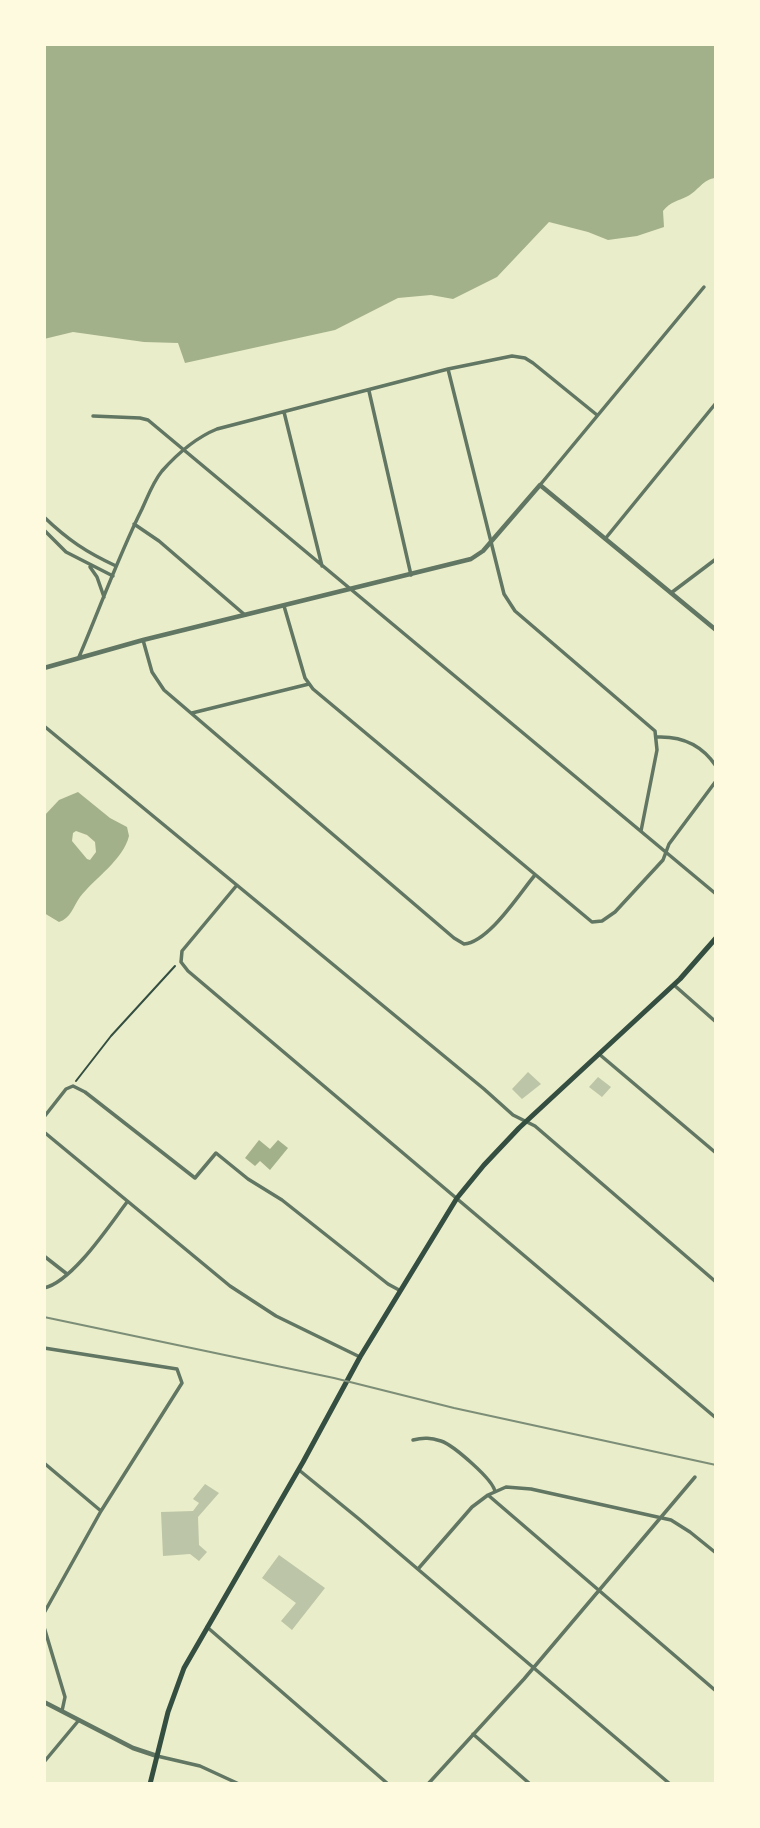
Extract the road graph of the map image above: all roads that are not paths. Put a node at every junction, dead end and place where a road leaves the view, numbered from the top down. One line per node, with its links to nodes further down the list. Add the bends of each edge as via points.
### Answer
1 (704, 286): 6 (street)
2 (448, 369): 3 (street); 6 (street, via 512,356 525,358); 14 (street)
3 (369, 391): 5 (street); 19 (street)
4 (716, 404): 13 (street)
5 (284, 412): 8 (street, via 217,429); 18 (street)
6 (597, 415): 9 (street)
7 (93, 416): 8 (street, via 148,420)
8 (182, 450): 11 (street, via 161,473); 18 (street)
9 (540, 485): 13 (street); 14 (street)
10 (44, 517): 17 (street, via 65,538)
11 (134, 524): 17 (street); 25 (street)
12 (44, 530): 16 (street, via 66,552)
13 (605, 539): 22 (street)
14 (491, 541): 19 (street, via 471,559); 33 (street, via 504,594 514,611 645,721)
15 (716, 559): 22 (street)
16 (89, 565): 20 (street); 23 (street)
17 (116, 566): 20 (street)
18 (323, 568): 21 (street)
19 (411, 575): 21 (street)
20 (113, 576): 23 (street)
21 (351, 589): 24 (street); 36 (street)
22 (671, 594): 26 (street)
23 (104, 597): 28 (street)
24 (284, 606): 25 (street); 30 (street)
25 (245, 615): 27 (street)
26 (716, 629)
27 (144, 640): 28 (street); 31 (street, via 158,682)
28 (78, 659): 29 (street)
29 (44, 668)
30 (309, 684): 31 (street); 38 (street)
31 (191, 713): 38 (street, via 464,944 478,941)
32 (44, 726): 39 (street)
33 (657, 737): 34 (street, via 687,740); 36 (street)
34 (716, 766)
35 (716, 781): 37 (street)
36 (640, 831): 37 (street)
37 (666, 852): 38 (street, via 615,912 597,923 586,919); 40 (street)
38 (535, 875)
39 (237, 885): 46 (street, via 513,1115); 49 (street, via 184,949 184,967)
40 (716, 894)
41 (716, 938): 42 (main road)
42 (672, 984): 43 (street); 44 (main road)
43 (716, 1022)
44 (600, 1054): 46 (main road); 48 (street)
45 (44, 1117): 55 (street, via 73,1086 195,1178 216,1153)
46 (526, 1121): 49 (main road); 53 (street)
47 (44, 1132): 50 (street)
48 (716, 1153)
49 (456, 1200): 55 (main road); 58 (street)
50 (127, 1202): 52 (street); 57 (street, via 230,1286 276,1316)
51 (44, 1256): 52 (street)
52 (67, 1274): 54 (street)
53 (716, 1282)
54 (44, 1288)
55 (399, 1290): 57 (main road)
56 (44, 1348): 65 (street, via 177,1369 181,1375 181,1383)
57 (360, 1357): 61 (main road)
58 (716, 1418)
59 (413, 1440): 63 (street, via 425,1437 445,1442 491,1481)
60 (44, 1463): 65 (street)
61 (297, 1469): 68 (street); 72 (main road)
62 (695, 1478): 66 (street)
63 (495, 1492): 64 (street); 66 (street, via 506,1487 531,1489)
64 (488, 1495): 68 (street); 69 (street)
65 (101, 1510): 70 (street)
66 (660, 1518): 67 (street, via 676,1522); 69 (street)
67 (716, 1553)
68 (418, 1569): 73 (street)
69 (598, 1591): 73 (street); 74 (street)
70 (44, 1613)
71 (44, 1627): 76 (street, via 65,1698)
72 (207, 1627): 79 (main road, via 181,1675); 83 (street)
73 (533, 1668): 78 (street); 86 (street)
74 (716, 1691)
75 (44, 1702): 76 (street)
76 (62, 1712): 77 (street)
77 (79, 1720): 79 (street); 80 (street)
78 (473, 1734): 84 (street); 85 (street)
79 (157, 1756): 81 (main road); 82 (street, via 200,1766)
80 (44, 1762)
81 (150, 1784)
82 (239, 1784)
83 (388, 1784)
84 (428, 1784)
85 (530, 1784)
86 (670, 1784)

